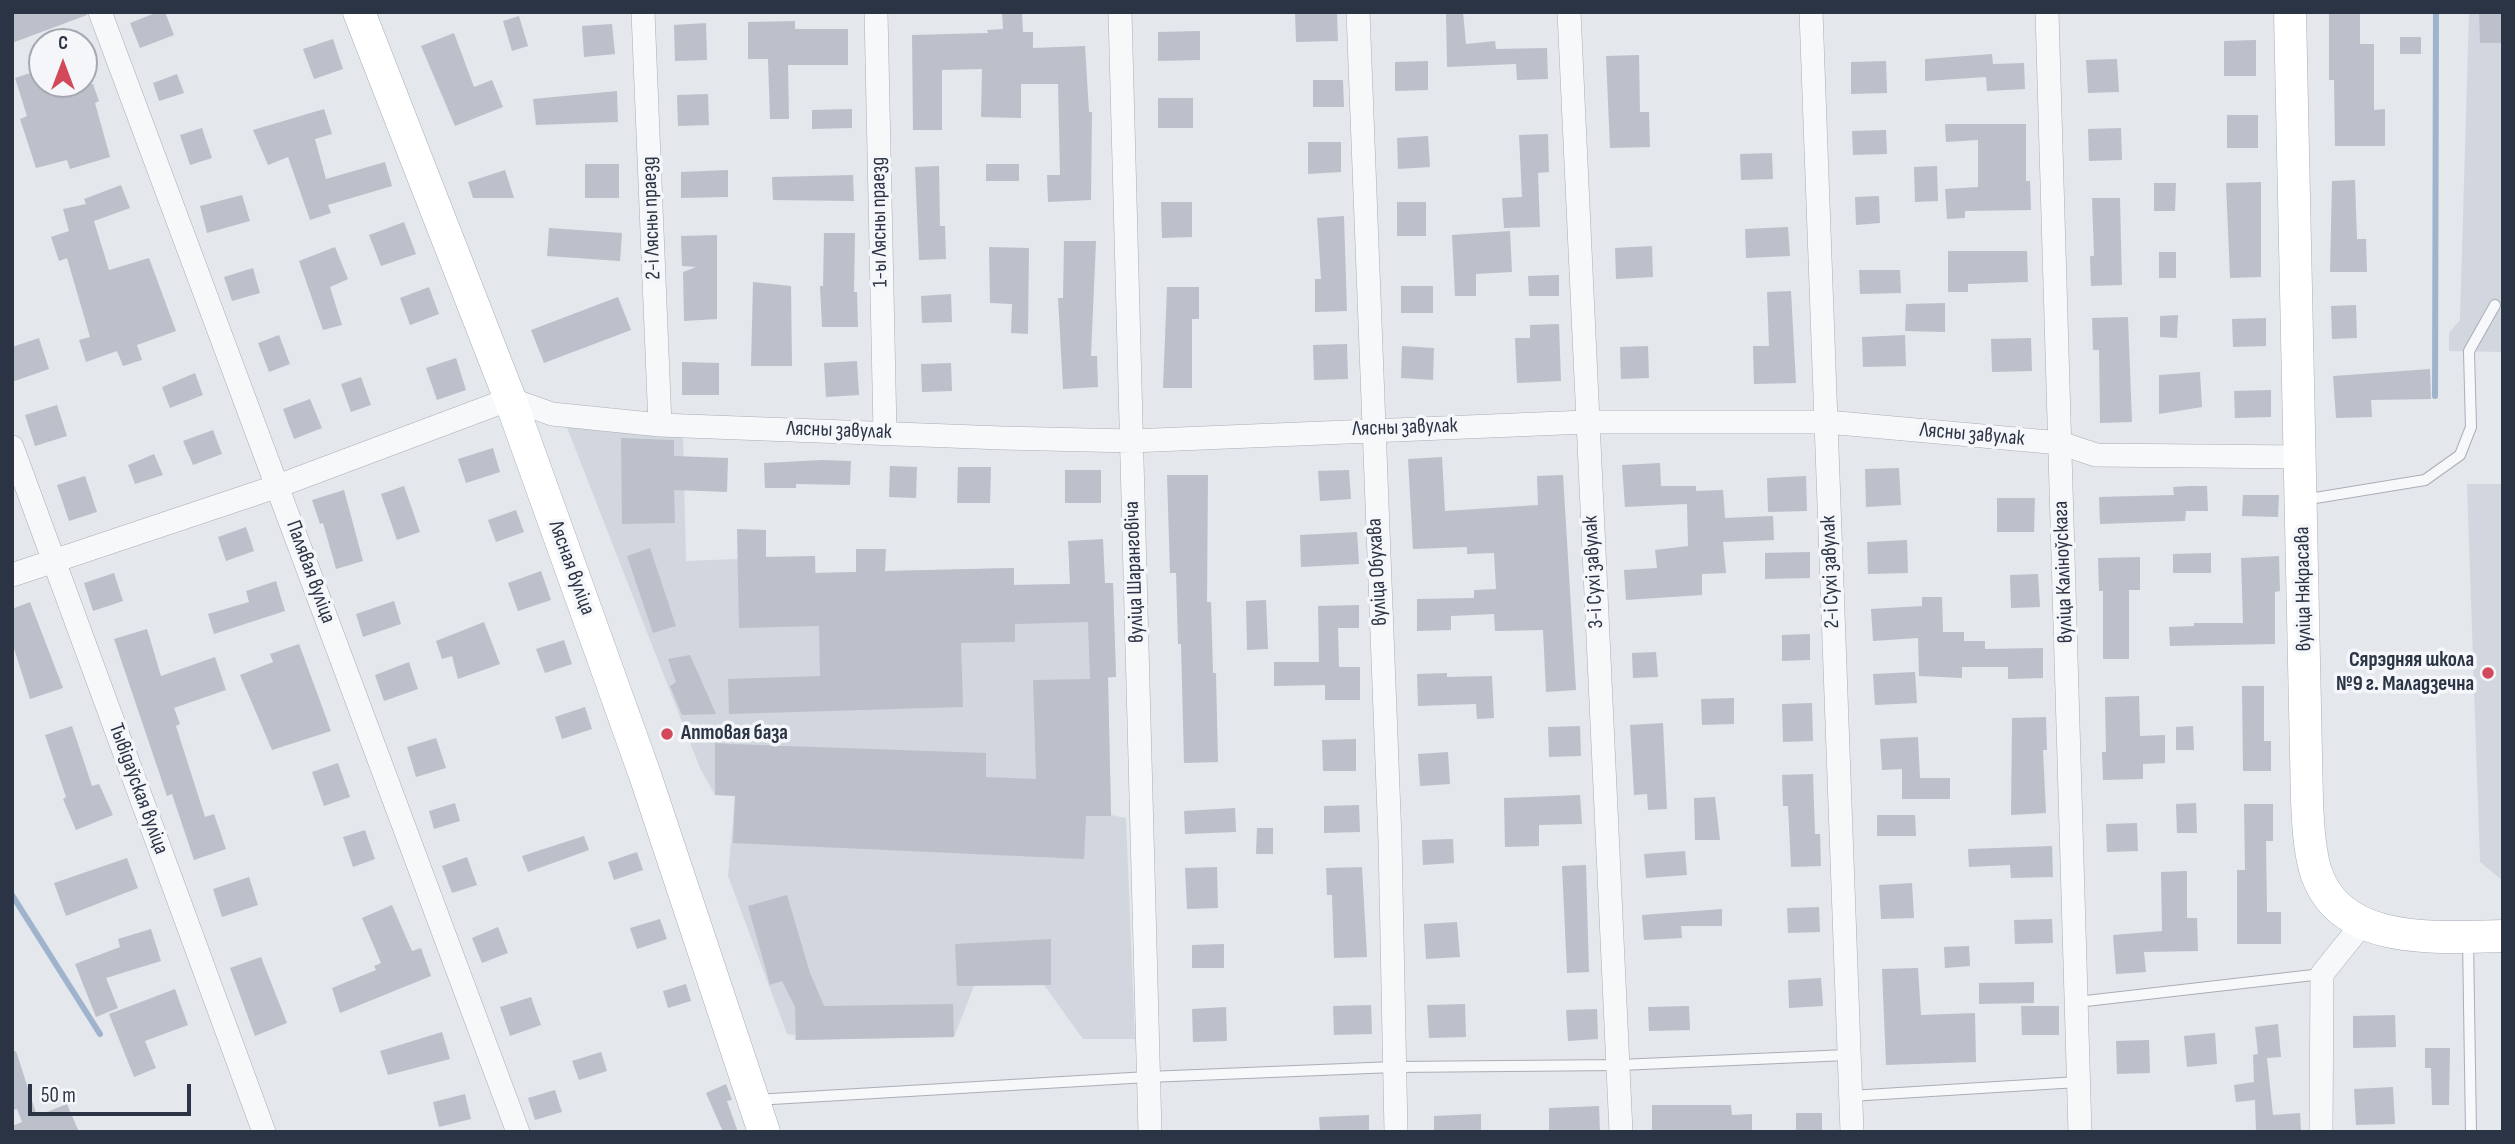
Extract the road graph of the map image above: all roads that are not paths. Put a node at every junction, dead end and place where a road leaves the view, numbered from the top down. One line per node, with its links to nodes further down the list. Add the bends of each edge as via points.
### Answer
1 (100, 12): 22 (street, Палявая вуліца)
2 (359, 12): 12 (main road, Лясная вуліца)
3 (643, 12): 15 (street, 2-і Лясны праезд)
4 (876, 12): 17 (street, 1-ы Лясны праезд)
5 (1120, 12): 18 (street, вуліца Шаранговіча)
6 (1358, 12): 16 (street, вуліца Обухава)
7 (1569, 12): 13 (street, 3-і Сухі завулак)
8 (1811, 12): 14 (street, 2-і Сухі завулак)
9 (2048, 12): 19 (street, вуліца Каліноўскага)
10 (2290, 12): 21 (main road, вуліца Някрасава)
11 (2495, 304): 23 (lane, via 2469,351 2471,427 2460,455 2425,481)
12 (510, 399): 15 (street, Лясны завулак, via 552,414); 22 (street); 37 (main road, Лясная вуліца, via 645,775)
13 (1586, 422): 14 (street, Лясны завулак); 16 (street, Лясны завулак); 32 (street, 3-і Сухі завулак)
14 (1827, 422): 19 (street, Лясны завулак); 31 (street, 2-і Сухі завулак)
15 (660, 425): 17 (street, Лясны завулак)
16 (1372, 429): 18 (street, Лясны завулак); 33 (street, вуліца Обухава, via 1390,840)
17 (885, 432): 18 (street, Лясны завулак)
18 (1131, 441): 34 (street, вуліца Шаранговіча)
19 (2060, 443): 21 (street, Лясны завулак, via 2096,456); 30 (street, вуліца Каліноўскага)
20 (12, 447): 24 (street, Тывідаўская вуліца)
21 (2301, 457): 23 (main road, вуліца Някрасава)
22 (278, 486): 24 (street); 39 (street, Палявая вуліца)
23 (2302, 500): 26 (main road, вуліца Някрасава, via 2309,838 2321,883 2339,908)
24 (55, 562): 25 (street); 38 (street, Тывідаўская вуліца)
25 (12, 575)
26 (2362, 923): 27 (main road, via 2417,937); 29 (street)
27 (2468, 936): 28 (main road); 47 (lane)
28 (2503, 936)
29 (2322, 974): 30 (lane); 46 (street)
30 (2077, 1002): 35 (street, вуліца Каліноўскага)
31 (1846, 1055): 32 (lane); 36 (street, 2-і Сухі завулак)
32 (1620, 1065): 33 (lane); 43 (street, 3-і Сухі завулак)
33 (1394, 1067): 34 (lane); 42 (street, вуліца Обухава)
34 (1148, 1077): 37 (lane); 41 (street, вуліца Шаранговіча)
35 (2078, 1082): 36 (lane); 45 (street, вуліца Каліноўскага)
36 (1850, 1096): 44 (street, 2-і Сухі завулак)
37 (753, 1100): 40 (main road, Лясная вуліца)
38 (264, 1132)
39 (517, 1132)
40 (764, 1132)
41 (1150, 1132)
42 (1396, 1132)
43 (1621, 1132)
44 (1852, 1132)
45 (2080, 1132)
46 (2320, 1132)
47 (2471, 1132)

